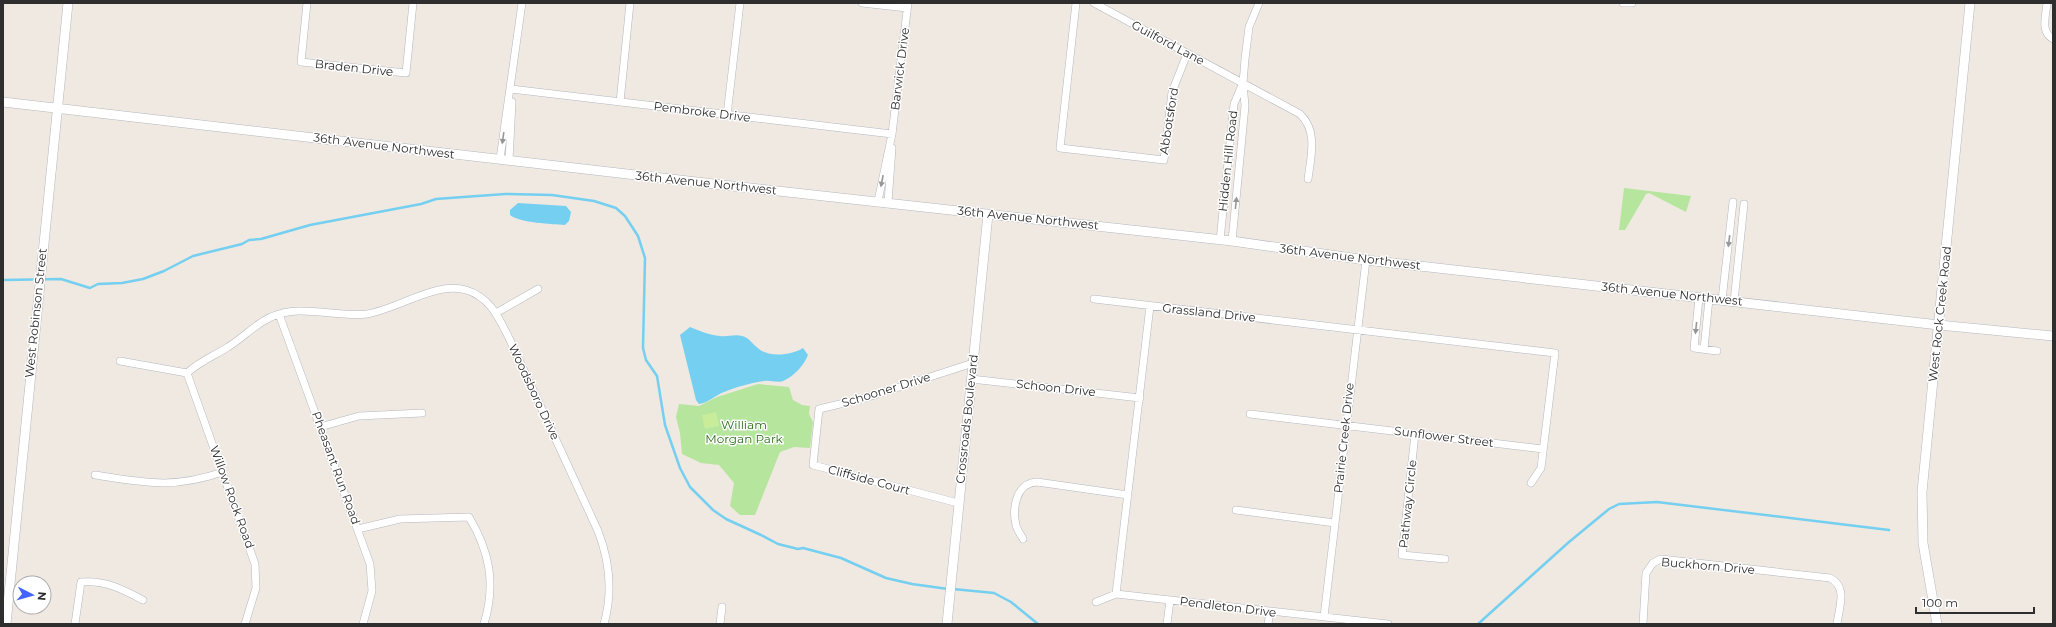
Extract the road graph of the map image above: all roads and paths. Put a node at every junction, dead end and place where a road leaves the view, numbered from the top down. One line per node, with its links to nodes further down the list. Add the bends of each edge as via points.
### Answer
1 (68, 3): 22 (main road, West Robinson Street)
2 (308, 3): 3 (street, Braden Drive, via 302,62 406,73)
3 (414, 3)
4 (522, 3): 19 (street)
5 (630, 3): 21 (street)
6 (740, 3): 23 (street)
7 (862, 3): 15 (street)
8 (1076, 3): 17 (street, Abbotsford, via 1060,148 1164,160 1172,92)
9 (1094, 3): 17 (street, Guilford Lane)
10 (1259, 3): 18 (street, Hidden Hill Road, via 1249,27)
11 (1623, 3): 12 (street)
12 (1632, 3)
13 (1970, 3): 44 (main road, West Rock Creek Road)
14 (2047, 3): 16 (street, via 2045,28 2048,36)
15 (907, 5): 24 (street, Barwick Drive)
16 (2053, 39)
17 (1187, 54): 18 (street, Guilford Lane)
18 (1243, 83): 26 (street, Guilford Lane, via 1306,119 1312,138); 32 (street, Hidden Hill Road, via 1234,104); 33 (street, Hidden Hill Road, one-way to 18, via 1246,106)
19 (511, 89): 21 (street, Pembroke Drive); 25 (street)
20 (3, 102): 22 (main road, 36th Avenue Northwest)
21 (620, 102): 23 (street, Pembroke Drive)
22 (57, 108): 25 (main road, 36th Avenue Northwest); 78 (main road, West Robinson Street)
23 (727, 115): 24 (street, Pembroke Drive)
24 (892, 134): 27 (street, Barwick Drive, one-way to 27); 28 (street, Barwick Drive)
25 (504, 160): 27 (main road, 36th Avenue Northwest)
26 (1308, 179)
27 (878, 201): 28 (main road, 36th Avenue Northwest)
28 (888, 202): 31 (main road, 36th Avenue Northwest)
29 (1733, 202): 39 (street, one-way to 39)
30 (1744, 204): 40 (street)
31 (988, 214): 32 (main road, 36th Avenue Northwest); 50 (main road, Crossroads Boulevard)
32 (1220, 240): 33 (main road, 36th Avenue Northwest)
33 (1232, 241): 34 (main road, 36th Avenue Northwest)
34 (1366, 260): 36 (main road, 36th Avenue Northwest); 45 (street, Prairie Creek Drive)
35 (538, 289): 42 (street)
36 (1699, 298): 38 (main road, 36th Avenue Northwest); 47 (street, one-way to 47, via 1694,348)
37 (1094, 299): 41 (street)
38 (1709, 299): 39 (main road, 36th Avenue Northwest); 47 (street)
39 (1722, 300): 40 (main road, 36th Avenue Northwest)
40 (1734, 302): 44 (main road, 36th Avenue Northwest)
41 (1150, 306): 45 (street, Grassland Drive); 53 (street, Grassland Drive)
42 (496, 313): 43 (street, Woodsboro Drive, via 481,296 453,288 439,290 382,311 349,314 305,311); 83 (street, Woodsboro Drive, via 575,478 604,547 610,581)
43 (279, 314): 51 (street, Woodsboro Drive, via 196,364); 57 (street, Pheasant Run Road)
44 (1939, 325): 46 (main road, 36th Avenue Northwest); 92 (main road, West Rock Creek Road, via 1921,505 1923,543)
45 (1356, 329): 56 (street, Prairie Creek Drive); 60 (street, Grassland Drive, via 1555,353)
46 (2053, 336)
47 (1704, 349): 48 (street)
48 (1717, 351)
49 (120, 362): 51 (street)
50 (973, 363): 52 (main road, Crossroads Boulevard); 58 (street, Schooner Drive, via 865,398 818,409)
51 (187, 373): 61 (street, Willow Rock Road)
52 (972, 379): 53 (street, Schoon Drive); 65 (main road, Crossroads Boulevard)
53 (1140, 398): 64 (street, Grassland Drive)
54 (422, 413): 57 (street, via 359,416)
55 (1250, 414): 56 (street, Sunflower Street)
56 (1346, 426): 59 (street, Sunflower Street); 67 (street, Prairie Creek Drive)
57 (320, 427): 68 (street, Pheasant Run Road)
58 (816, 430): 65 (street, Cliffside Court, via 813,465)
59 (1415, 434): 60 (street, Sunflower Street); 70 (street, Pathway Circle, via 1402,555)
60 (1543, 449): 63 (street, via 1541,468)
61 (223, 472): 62 (street, via 197,480 166,484); 80 (street, Willow Rock Road, via 257,570 255,595)
62 (95, 475)
63 (1530, 483)
64 (1128, 495): 69 (street, via 1037,482 1028,484 1021,489 1017,499 1015,520); 71 (street, Grassland Drive)
65 (958, 503): 85 (main road, Crossroads Boulevard)
66 (1236, 510): 67 (street)
67 (1335, 523): 77 (street, Prairie Creek Drive)
68 (358, 529): 81 (street, Pheasant Run Road, via 370,564 372,582 370,601); 82 (street, via 400,519 469,517 483,545 489,569 491,597)
69 (1023, 539)
70 (1445, 559)
71 (1116, 594): 73 (street, Pendleton Drive); 74 (street)
72 (143, 600): 79 (street, via 108,583 81,582)
73 (1170, 600): 76 (street, Pendleton Drive); 86 (street)
74 (1096, 602)
75 (722, 607): 84 (street)
76 (1270, 612): 77 (street, Pendleton Drive); 87 (street)
77 (1324, 617): 88 (street, Pendleton Drive)
78 (6, 624)
79 (75, 624)
80 (245, 624)
81 (363, 624)
82 (484, 624)
83 (604, 624)
84 (720, 624)
85 (947, 624)
86 (1167, 624)
87 (1268, 624)
88 (1379, 624): 89 (street, Pendleton Drive)
89 (1388, 624)
90 (1643, 624): 91 (street, Buckhorn Drive, via 1646,574 1653,563 1661,559 1827,577 1838,583 1842,592)
91 (1837, 624)
92 (1937, 624)

